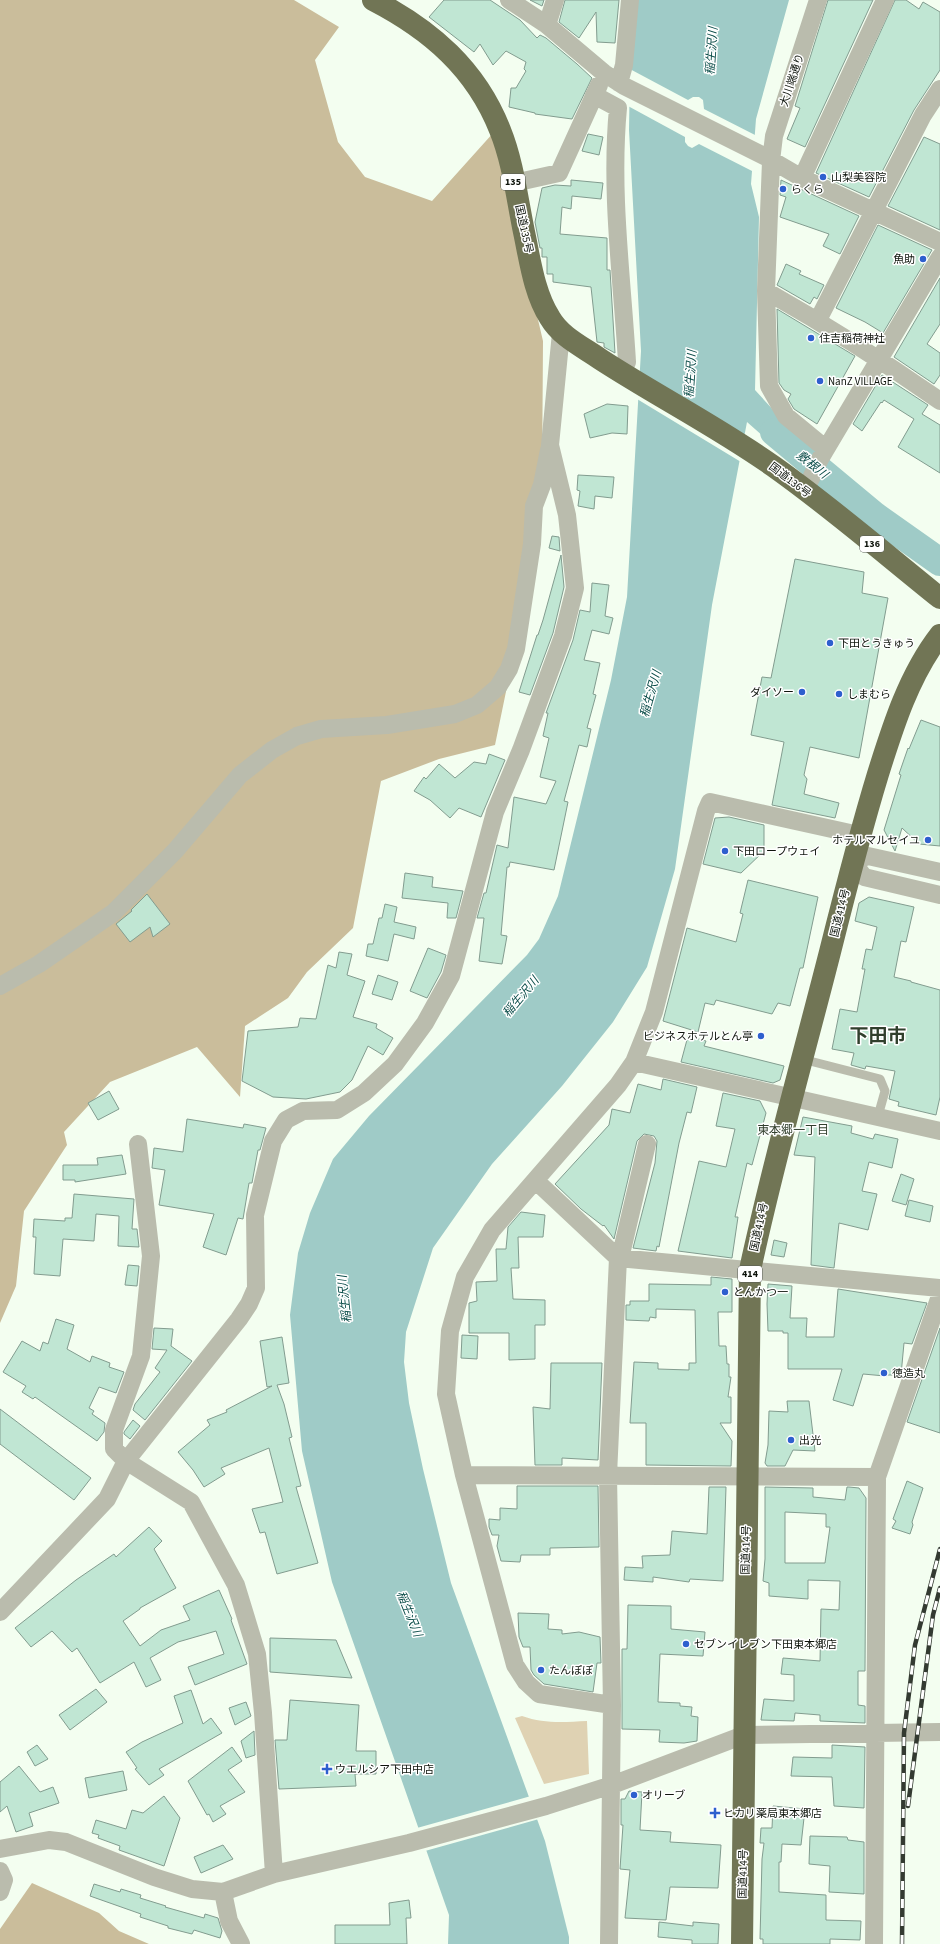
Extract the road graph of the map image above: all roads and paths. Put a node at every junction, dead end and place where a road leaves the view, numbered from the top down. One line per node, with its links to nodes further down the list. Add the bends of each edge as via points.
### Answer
1 (374, 0): 14 (highway, 国道135号 / 135, via 432,36 459,62 478,86 501,132)
2 (509, 0): 7 (street)
3 (555, 0): 7 (street)
4 (630, 0): 9 (street)
5 (818, 0): 12 (street, 大川端通り)
6 (885, 0): 13 (street)
7 (547, 25): 8 (street)
8 (604, 73): 9 (street); 11 (street)
9 (621, 85): 12 (street)
10 (940, 89): 15 (street, via 923,115)
11 (594, 95): 14 (street, via 559,173); 22 (street, via 618,108 615,181 627,362)
12 (768, 159): 13 (street); 18 (street, 大川端通り)
13 (802, 178): 15 (street)
14 (514, 183): 20 (highway, 国道135号 / 135, via 535,282 550,319)
15 (875, 212): 16 (street); 19 (street)
16 (940, 242)
17 (940, 257): 21 (street)
18 (766, 291): 19 (street); 25 (street, 大川端通り, via 769,386 786,416)
19 (818, 320): 21 (street)
20 (562, 332): 22 (highway, 国道135号 / 135); 24 (street)
21 (880, 359): 23 (street); 25 (street)
22 (625, 375): 26 (highway, 国道136号 / 136)
23 (940, 401)
24 (550, 446): 33 (street, via 542,485 534,506 532,544 516,649 509,669 498,687 477,704 455,714 386,725 321,729 297,736 272,750 240,776 175,851 113,913 39,964); 46 (street, via 567,515 575,588 563,636 495,812 451,976 425,1023 395,1064 364,1093 337,1110 303,1111 286,1120 273,1141 255,1215 256,1288 249,1304)
25 (823, 454): 26 (street)
26 (807, 485): 27 (highway, 国道136号 / 136)
27 (940, 598)
28 (940, 634): 29 (highway, 国道414号 / 414, via 907,691 894,721)
29 (859, 835): 30 (highway, 国道414号 / 414); 35 (street, via 710,802 654,1012)
30 (853, 862): 31 (street, via 868,856); 32 (street, via 864,877); 34 (highway, 国道414号 / 414)
31 (940, 872)
32 (940, 895)
33 (0, 986)
34 (802, 1059): 36 (highway, 国道414号 / 414); 37 (lane, via 880,1079 885,1091)
35 (634, 1062): 36 (street); 41 (street)
36 (792, 1099): 37 (street); 43 (highway, 国道414号 / 414, via 768,1184)
37 (878, 1116): 38 (street)
38 (940, 1131)
39 (138, 1144): 46 (street, via 151,1256 141,1356 114,1430 114,1449)
40 (647, 1144): 42 (street)
41 (536, 1181): 42 (street); 47 (street, via 492,1230 465,1277 450,1331 446,1394)
42 (618, 1258): 43 (street); 48 (street)
43 (750, 1270): 44 (street); 49 (highway, 国道414号 / 414)
44 (940, 1288)
45 (940, 1296): 50 (street)
46 (126, 1461): 51 (street, via 107,1499); 59 (street, via 191,1502 236,1585 257,1654)
47 (464, 1475): 48 (street); 52 (street, via 515,1665 526,1682 539,1694)
48 (608, 1475): 49 (street); 52 (street)
49 (747, 1477): 50 (street); 55 (highway, 国道414号 / 414)
50 (877, 1477): 53 (street)
51 (0, 1612)
52 (612, 1705): 56 (street)
53 (876, 1732): 54 (street); 55 (street); 65 (street)
54 (940, 1732)
55 (744, 1735): 56 (street); 64 (highway, 国道414号 / 414)
56 (612, 1786): 59 (street, via 409,1843); 63 (street)
57 (0, 1849): 61 (street, via 49,1840 66,1842 154,1877 192,1889)
58 (0, 1871): 60 (street, via 4,1880)
59 (274, 1874): 61 (street)
60 (0, 1892)
61 (223, 1892): 62 (street, via 229,1921)
62 (241, 1944)
63 (609, 1944)
64 (742, 1944)
65 (874, 1944)

